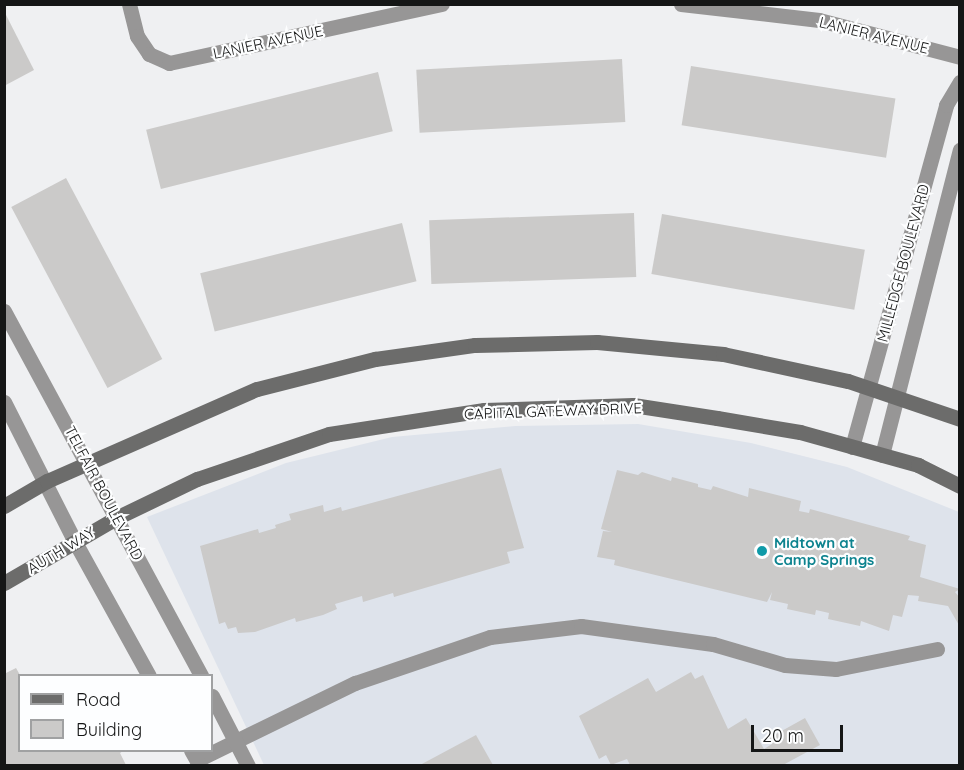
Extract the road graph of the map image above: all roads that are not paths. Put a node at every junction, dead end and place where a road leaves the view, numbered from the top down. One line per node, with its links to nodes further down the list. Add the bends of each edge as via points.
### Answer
1 (129, 4): 2 (street, LANIER AVENUE, via 137,36 149,54 169,63)
2 (442, 4)
3 (681, 4): 4 (street, LANIER AVENUE, via 819,20)
4 (960, 57)
5 (960, 82): 8 (street, MILLEDGE BOULEVARD, via 946,105)
6 (960, 150): 9 (street, MILLEDGE BOULEVARD)
7 (4, 311): 14 (street, TELFAIR BOULEVARD)
8 (869, 388): 9 (street); 12 (street, MILLEDGE BOULEVARD); 14 (street, via 723,354 597,342 475,345 375,359 257,389)
9 (897, 398): 11 (street); 13 (street, MILLEDGE BOULEVARD)
10 (4, 402): 15 (street)
11 (960, 419)
12 (852, 447): 13 (street, CAPITAL GATEWAY DRIVE); 18 (street, CAPITAL GATEWAY DRIVE, via 800,432 633,405 484,410 329,434 197,479)
13 (882, 455): 16 (street, CAPITAL GATEWAY DRIVE, via 918,465)
14 (95, 461): 15 (street); 18 (street, TELFAIR BOULEVARD)
15 (47, 481): 17 (street); 19 (street)
16 (960, 486)
17 (4, 506)
18 (118, 517): 19 (street, AUTH WAY); 23 (street, TELFAIR BOULEVARD)
19 (75, 542): 20 (street, AUTH WAY); 22 (street)
20 (4, 583)
21 (937, 649): 25 (street, via 836,669 785,665 713,644 581,626 490,637 355,683)
22 (148, 674)
23 (200, 674)
24 (213, 698): 25 (street)
25 (236, 742): 27 (street); 29 (street)
26 (212, 752): 28 (street)
27 (213, 752)
28 (196, 759)
29 (248, 765)

